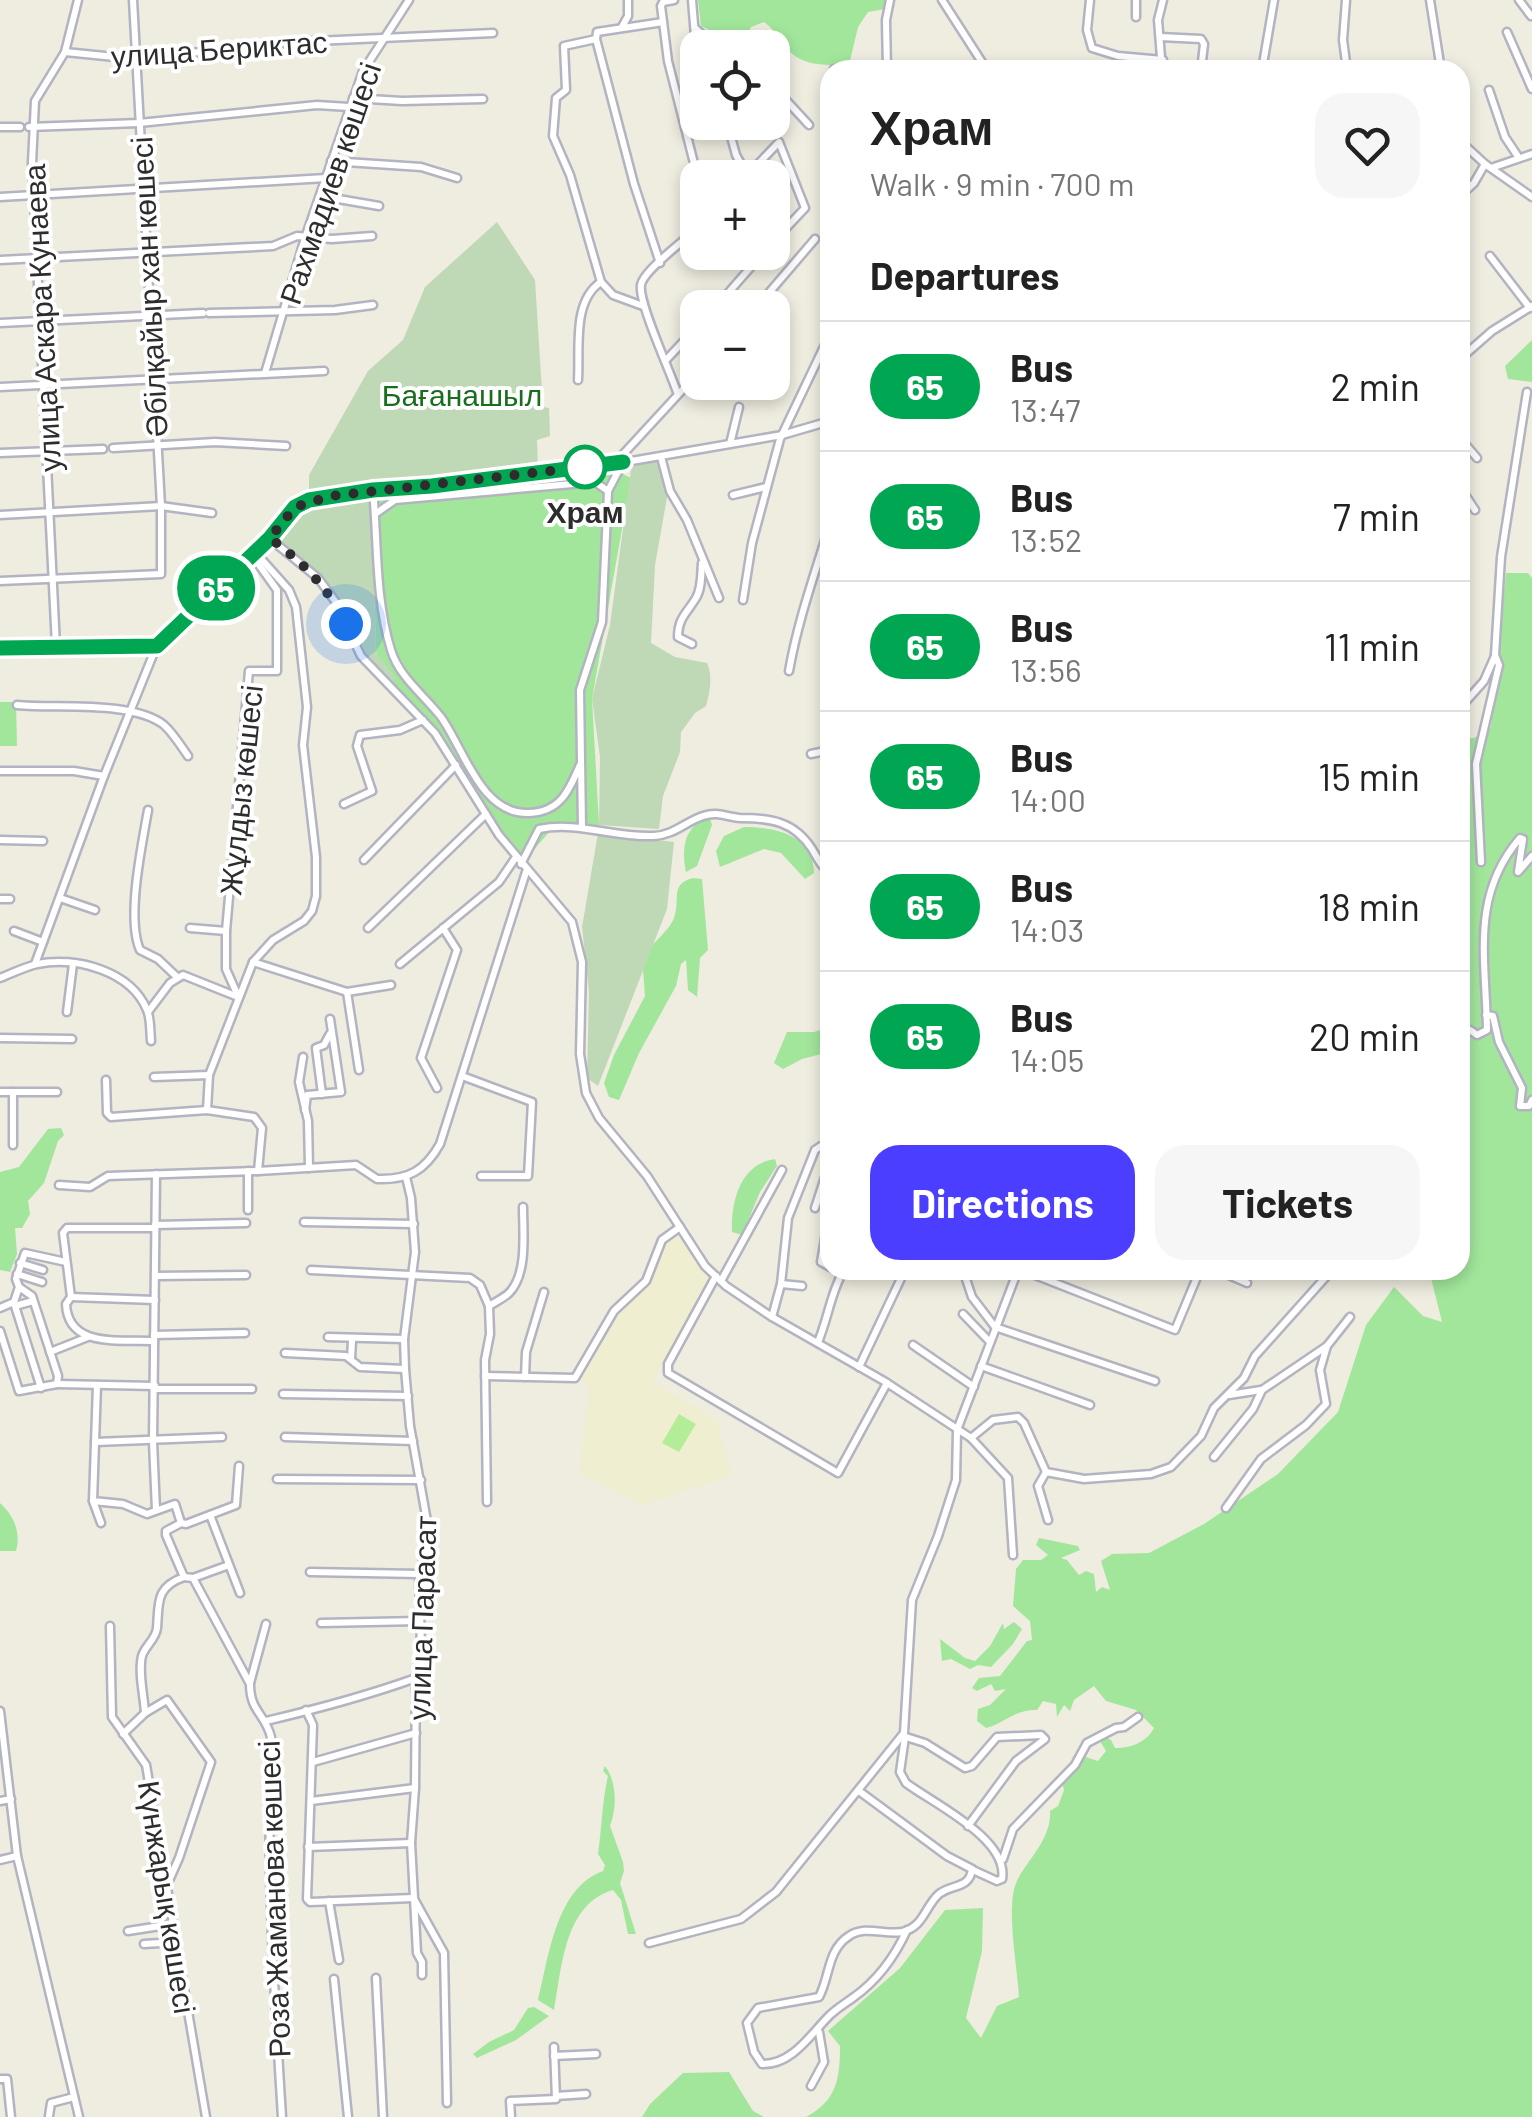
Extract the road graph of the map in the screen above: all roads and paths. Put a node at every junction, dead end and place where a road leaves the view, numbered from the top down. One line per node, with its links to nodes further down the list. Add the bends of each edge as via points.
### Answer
1 (78, 0): 28 (street, улица Аскара Кунаева)
2 (134, 0): 29 (street, Әбілқайыр хан көшесі)
3 (409, 0): 26 (street, Рахмадиев көшесі)
4 (628, 0): 20 (street)
5 (674, 0): 18 (street, via 663,2)
6 (692, 0): 19 (street)
7 (890, 0): 30 (street)
8 (942, 0): 31 (street)
9 (1090, 0): 32 (street, via 1092,48)
10 (1136, 0): 17 (street)
11 (1163, 0): 25 (street)
12 (1274, 0): 34 (street)
13 (1346, 0): 35 (street)
14 (1430, 0): 36 (street)
15 (1519, 0): 16 (street)
16 (1531, 16)
17 (1136, 18)
18 (663, 22): 20 (street); 50 (street)
19 (694, 27): 21 (street); 22 (street)
20 (621, 28): 27 (street, via 597,32)
21 (694, 30)
22 (697, 30)
23 (1507, 32): 37 (street)
24 (494, 33): 26 (street, улица Бериктас)
25 (1160, 37): 32 (street); 33 (street, via 1201,38)
26 (383, 39): 29 (street, улица Бериктас); 39 (street, Рахмадиев көшесі)
27 (596, 39): 74 (street); 76 (street, via 562,49 566,90 556,98 554,136)
28 (65, 52): 29 (street, улица Бериктас); 45 (street, улица Аскара Кунаева, via 35,101)
29 (135, 58): 43 (street, Әбілқайыр хан көшесі)
30 (888, 60)
31 (981, 60)
32 (1163, 60)
33 (1202, 60)
34 (1264, 60)
35 (1346, 60)
36 (1440, 60)
37 (1532, 88)
38 (1490, 90): 49 (street)
39 (352, 98): 40 (street); 42 (street, Рахмадиев көшесі)
40 (483, 99)
41 (790, 105): 44 (street)
42 (349, 107): 43 (street); 53 (street, Рахмадиев көшесі)
43 (139, 123): 45 (street); 59 (street, Әбілқайыр хан көшесі)
44 (809, 125)
45 (28, 127): 46 (street); 60 (street, улица Аскара Кунаева)
46 (0, 128)
47 (1470, 150): 54 (street)
48 (1532, 154): 49 (street)
49 (1518, 158): 54 (street)
50 (693, 160)
51 (762, 160): 52 (street, via 779,142)
52 (786, 160)
53 (331, 161): 56 (street, Рахмадиев көшесі); 57 (street, via 422,167)
54 (1487, 166): 58 (street); 63 (street)
55 (790, 169): 65 (street, via 806,208)
56 (326, 178): 59 (street); 61 (street, Рахмадиев көшесі)
57 (458, 178)
58 (1470, 187)
59 (143, 189): 60 (street); 70 (street, Әбілқайыр хан көшесі)
60 (34, 196): 62 (street); 72 (street, улица Аскара Кунаева)
61 (320, 196): 64 (street); 67 (street, Рахмадиев көшесі)
62 (0, 197)
63 (1532, 198)
64 (379, 206)
65 (790, 224)
66 (372, 236): 67 (street)
67 (305, 238): 70 (street); 82 (street, Рахмадиев көшесі)
68 (816, 239): 78 (street)
69 (680, 245): 74 (street)
70 (146, 255): 72 (street); 83 (street, Әбілқайыр хан көшесі)
71 (1490, 256): 81 (street)
72 (38, 259): 73 (street); 84 (street, улица Аскара Кунаева)
73 (0, 260)
74 (660, 263): 80 (street, via 641,285)
75 (748, 270): 77 (street)
76 (602, 282): 80 (street, via 613,295); 93 (street, via 590,290 582,311)
77 (731, 290)
78 (772, 290)
79 (373, 305): 82 (street)
80 (643, 306): 89 (street)
81 (1531, 307): 87 (street)
82 (284, 309): 83 (street); 91 (street, Рахмадиев көшесі)
83 (149, 315): 84 (street); 92 (street, Әбілқайыр хан көшесі)
84 (41, 321): 85 (street); 94 (street, улица Аскара Кунаева)
85 (0, 323)
86 (680, 345): 89 (street)
87 (1470, 350)
88 (820, 355): 101 (street)
89 (666, 360): 97 (street)
90 (324, 371): 91 (street)
91 (265, 373): 92 (street)
92 (152, 379): 94 (street); 103 (street, Әбілқайыр хан көшесі)
93 (578, 380)
94 (44, 384): 95 (street); 108 (street, улица Аскара Кунаева)
95 (0, 387)
96 (680, 389): 97 (street)
97 (677, 392): 112 (street)
98 (1526, 392): 136 (street, via 1501,556)
99 (738, 407): 102 (street)
100 (820, 425): 101 (street)
101 (782, 435): 102 (street); 113 (street)
102 (730, 444): 110 (street)
103 (158, 446): 104 (street); 106 (street); 118 (street, Әбілқайыр хан көшесі)
104 (286, 446)
105 (103, 448): 108 (street)
106 (113, 448)
107 (1470, 450): 111 (street)
108 (47, 451): 109 (street); 120 (street, улица Аскара Кунаева)
109 (0, 454)
110 (660, 457): 112 (street); 127 (street)
111 (1477, 458)
112 (618, 463): 114 (street); 115 (street)
113 (766, 487): 116 (street); 131 (street)
114 (373, 490): 122 (street); 124 (street, via 309,500)
115 (608, 491): 122 (street, via 594,482 430,496 395,500); 146 (street, via 602,622 580,690)
116 (733, 495)
117 (1470, 502): 119 (street)
118 (162, 506): 120 (street); 121 (street); 128 (street, Әбілқайыр хан көшесі, via 161,574)
119 (1475, 510)
120 (51, 513): 123 (street); 128 (street, улица Аскара Кунаева)
121 (212, 513)
122 (376, 514): 146 (street, via 378,584 391,650 489,795 508,811 549,810 562,802)
123 (0, 515)
124 (270, 538): 125 (street); 141 (street, via 318,578 362,656)
125 (253, 554): 134 (street); 168 (street, Жұлдыз көшесі, via 277,590 277,671 249,671); 170 (street, via 289,590 296,607 317,884 304,922)
126 (820, 558): 137 (street)
127 (702, 562): 130 (street); 132 (street, via 700,587 677,633)
128 (54, 578): 129 (street); 133 (street, улица Аскара Кунаева)
129 (0, 581)
130 (718, 598)
131 (743, 600)
132 (692, 644)
133 (56, 646): 134 (street); 135 (street)
134 (157, 646): 140 (street)
135 (0, 648)
136 (1495, 655): 138 (street); 157 (street, via 1499,665 1476,764)
137 (789, 671)
138 (1470, 697)
139 (17, 705): 140 (street)
140 (129, 713): 144 (street, via 166,728); 148 (street)
141 (423, 720): 145 (street); 149 (street, via 360,735 372,791)
142 (820, 752): 143 (street)
143 (811, 754)
144 (188, 756)
145 (456, 765): 151 (street); 156 (street)
146 (580, 765): 152 (street)
147 (0, 770): 148 (street)
148 (104, 776): 160 (street)
149 (344, 804)
150 (148, 810): 174 (street, via 137,872 136,938 140,950)
151 (486, 814): 158 (street); 165 (street)
152 (582, 828): 158 (street, via 540,829); 159 (street, via 666,835 718,812 752,816 794,828)
153 (0, 840): 154 (street)
154 (43, 841)
155 (1532, 856): 181 (street, via 1518,872 1520,838 1492,879 1484,925)
156 (364, 860)
157 (1481, 862)
158 (521, 864): 166 (street); 191 (street); 220 (street, via 577,935 586,1093)
159 (820, 864)
160 (60, 898): 163 (street); 169 (street)
161 (0, 899): 162 (street)
162 (10, 899)
163 (95, 910)
164 (190, 928): 168 (street)
165 (368, 928)
166 (443, 928): 173 (street); 194 (street, via 457,950 421,1058)
167 (14, 930): 169 (street)
168 (226, 931): 178 (street, Жұлдыз көшесі, via 226,968)
169 (43, 942): 171 (street)
170 (253, 962): 177 (street); 178 (street)
171 (35, 964): 172 (street); 175 (street)
172 (73, 964): 179 (street); 180 (street, via 124,979)
173 (400, 964)
174 (177, 976): 178 (street); 180 (street)
175 (0, 978)
176 (390, 985): 177 (street)
177 (346, 992): 189 (street)
178 (238, 998): 190 (street)
179 (67, 1012)
180 (148, 1012): 187 (street)
181 (1486, 1015): 184 (street, via 1483,1035); 199 (street, via 1493,1016 1522,1088 1520,1106)
182 (330, 1019): 183 (street)
183 (330, 1032): 198 (street, via 316,1048); 198 (street, via 341,1092)
184 (1470, 1032)
185 (0, 1038): 186 (street)
186 (72, 1040)
187 (151, 1042)
188 (304, 1057): 201 (street, via 298,1082)
189 (359, 1070)
190 (208, 1076): 192 (street); 200 (street)
191 (462, 1076): 209 (street, via 530,1100 528,1176); 210 (street, via 440,1144 425,1167)
192 (154, 1077)
193 (106, 1080): 200 (street, via 111,1117)
194 (437, 1088)
195 (0, 1092): 196 (street)
196 (13, 1092): 197 (street); 202 (street)
197 (56, 1092)
198 (322, 1094): 201 (street, via 306,1096)
199 (1532, 1100)
200 (206, 1110): 207 (street, via 254,1117 261,1125)
201 (305, 1110): 204 (street)
202 (13, 1144)
203 (820, 1147): 240 (street, via 792,1206)
204 (309, 1168): 207 (street); 210 (street, via 356,1165 377,1179)
205 (782, 1170): 229 (street)
206 (248, 1171): 207 (street); 208 (street); 215 (street)
207 (258, 1171)
208 (156, 1174): 211 (street, via 108,1176 90,1187); 219 (street)
209 (481, 1176)
210 (406, 1177): 218 (street, улица Парасат)
211 (59, 1185)
212 (820, 1193): 214 (street)
213 (523, 1207): 247 (street, via 518,1276 511,1292)
214 (815, 1208)
215 (248, 1210)
216 (304, 1222): 218 (street)
217 (246, 1223): 219 (street)
218 (414, 1224): 226 (street, улица Парасат)
219 (155, 1226): 221 (street, via 67,1228); 228 (street)
220 (680, 1226): 229 (street); 271 (street, via 662,1240 646,1281 614,1310 575,1378)
221 (66, 1262): 222 (street, via 27,1252); 244 (street)
222 (20, 1263): 223 (street); 225 (street)
223 (43, 1270)
224 (311, 1270): 226 (street)
225 (17, 1274): 238 (street); 242 (street)
226 (414, 1274): 247 (street, via 477,1280); 258 (street, улица Парасат)
227 (246, 1275): 228 (street)
228 (155, 1276): 245 (street)
229 (719, 1279): 250 (street); 273 (street, via 668,1374 838,1473)
230 (837, 1280): 260 (street)
231 (900, 1280): 268 (street)
232 (966, 1280): 252 (street)
233 (1016, 1280): 252 (street)
234 (1046, 1280): 235 (street, via 1175,1330)
235 (1196, 1280)
236 (1241, 1280): 239 (street)
237 (1323, 1280): 283 (street)
238 (42, 1282)
239 (1248, 1283)
240 (781, 1284): 241 (street); 250 (street)
241 (802, 1286)
242 (20, 1287): 246 (street); 248 (street, via 14,1302)
243 (544, 1292): 271 (street, via 526,1352)
244 (71, 1297): 245 (street); 256 (street, via 68,1320)
245 (155, 1300): 257 (street)
246 (33, 1301): 264 (street); 277 (street, via 15,1306)
247 (489, 1306): 270 (street)
248 (0, 1308)
249 (964, 1314): 261 (street)
250 (772, 1317): 260 (street)
251 (1350, 1317): 263 (street)
252 (995, 1327): 261 (street); 272 (street)
253 (0, 1332): 277 (street, via 17,1388)
254 (246, 1334): 257 (street)
255 (328, 1337): 258 (street)
256 (88, 1338): 257 (street); 264 (street)
257 (154, 1338): 278 (street)
258 (404, 1338): 269 (street, улица Парасат)
259 (352, 1341): 266 (street)
260 (818, 1342): 268 (street)
261 (990, 1342): 267 (street)
262 (913, 1345): 276 (street)
263 (1327, 1346): 280 (street); 299 (street, via 1320,1370 1326,1404 1261,1459)
264 (50, 1352): 274 (street)
265 (285, 1352): 266 (street)
266 (350, 1358): 269 (street, via 360,1367)
267 (981, 1366): 276 (street); 284 (street)
268 (860, 1368): 273 (street)
269 (405, 1369): 282 (street, улица Парасат)
270 (485, 1376): 271 (street); 298 (street)
271 (526, 1377)
272 (1155, 1381)
273 (887, 1383): 285 (street)
274 (57, 1384): 275 (street); 277 (street)
275 (98, 1386): 278 (street); 290 (street)
276 (974, 1387): 285 (street)
277 (41, 1388)
278 (154, 1388): 279 (street); 291 (street)
279 (252, 1389)
280 (1262, 1390): 283 (street); 292 (street)
281 (283, 1394): 282 (street)
282 (408, 1396): 289 (street, улица Парасат)
283 (1228, 1396): 294 (street, via 1194,1444 1162,1472 1084,1480)
284 (1090, 1405)
285 (956, 1430): 288 (street); 325 (street, via 956,1480 909,1612)
286 (222, 1437): 291 (street)
287 (285, 1437): 289 (street)
288 (970, 1438): 294 (street, via 994,1420 1018,1416); 305 (street, via 1010,1482)
289 (413, 1441): 296 (street, улица Парасат)
290 (95, 1442): 291 (street); 297 (street)
291 (153, 1442): 300 (street)
292 (1214, 1457)
293 (239, 1466): 301 (street, via 239,1502)
294 (1046, 1472): 302 (street, via 1038,1486)
295 (277, 1479): 296 (street)
296 (422, 1480): 308 (street, улица Парасат, via 430,1538)
297 (93, 1501): 300 (street, via 146,1514); 303 (street)
298 (486, 1502)
299 (1226, 1508)
300 (156, 1510): 304 (street, via 175,1504)
301 (210, 1515): 304 (street); 306 (street)
302 (1048, 1520)
303 (101, 1523)
304 (181, 1523): 309 (street, via 166,1535)
305 (1013, 1555)
306 (229, 1565): 310 (street); 311 (street)
307 (310, 1572): 308 (street)
308 (419, 1574): 312 (street, улица Парасат)
309 (184, 1577): 310 (street); 320 (street, via 159,1598 158,1630 142,1656)
310 (193, 1578): 317 (street, Роза Жаманова көшесі)
311 (240, 1593)
312 (419, 1621): 313 (street); 316 (street, улица Парасат)
313 (321, 1623)
314 (266, 1624): 317 (street)
315 (110, 1626): 324 (street, Күнжарық көшесі, via 112,1717)
316 (416, 1678): 318 (street); 323 (street, улица Парасат)
317 (250, 1684): 322 (street, Роза Жаманова көшесі, via 254,1709)
318 (306, 1710): 322 (street); 326 (street)
319 (0, 1711): 329 (street)
320 (145, 1713): 324 (street); 339 (street, via 167,1700 211,1762)
321 (1138, 1716): 337 (street, via 1087,1743 1013,1828)
322 (266, 1721): 364 (street, Роза Жаманова көшесі)
323 (416, 1733): 326 (street); 327 (street, улица Парасат)
324 (123, 1734): 339 (street, Күнжарық көшесі, via 146,1765)
325 (904, 1735): 328 (street); 332 (street, via 900,1772 906,1783); 332 (street, via 965,1768 996,1737 1046,1740 1016,1761)
326 (313, 1762): 331 (street)
327 (415, 1788): 331 (street); 333 (street, улица Парасат)
328 (859, 1790): 338 (street); 346 (street, via 754,1912)
329 (11, 1799): 330 (street); 335 (street)
330 (0, 1801)
331 (311, 1802): 334 (street)
332 (968, 1826): 337 (street)
333 (411, 1842): 334 (street); 340 (street, улица Парасат)
334 (308, 1847): 341 (street, via 307,1899)
335 (17, 1856): 336 (street); 358 (street)
336 (0, 1860)
337 (1002, 1860): 338 (street, via 997,1881)
338 (974, 1870): 343 (street, via 962,1886 937,1896)
339 (166, 1885): 342 (street, Күнжарық көшесі)
340 (413, 1898): 341 (street); 349 (street, улица Парасат); 359 (street, via 444,1953)
341 (329, 1901): 348 (street)
342 (172, 1924): 344 (street); 345 (street, Күнжарық көшесі)
343 (907, 1930): 352 (street, via 872,1981); 352 (street, via 853,1933 835,1951 819,1997 764,2006 748,2023 762,2064 786,2056)
344 (128, 1931)
345 (176, 1942): 347 (street); 363 (street, Күнжарық көшесі)
346 (649, 1943)
347 (144, 1944)
348 (339, 1960)
349 (422, 1975)
350 (334, 1978): 365 (street)
351 (376, 1978): 366 (street)
352 (820, 2029): 355 (street, via 824,2062)
353 (596, 2054): 357 (street, via 554,2051)
354 (0, 2078): 361 (street, via 8,2079)
355 (811, 2086)
356 (586, 2094): 357 (street)
357 (556, 2096): 367 (street, via 510,2101)
358 (74, 2097): 360 (street, via 52,2103); 362 (street)
359 (447, 2102)
360 (48, 2116)
361 (11, 2117)
362 (79, 2117)
363 (206, 2117)
364 (282, 2117)
365 (348, 2117)
366 (384, 2117)
367 (511, 2117)

